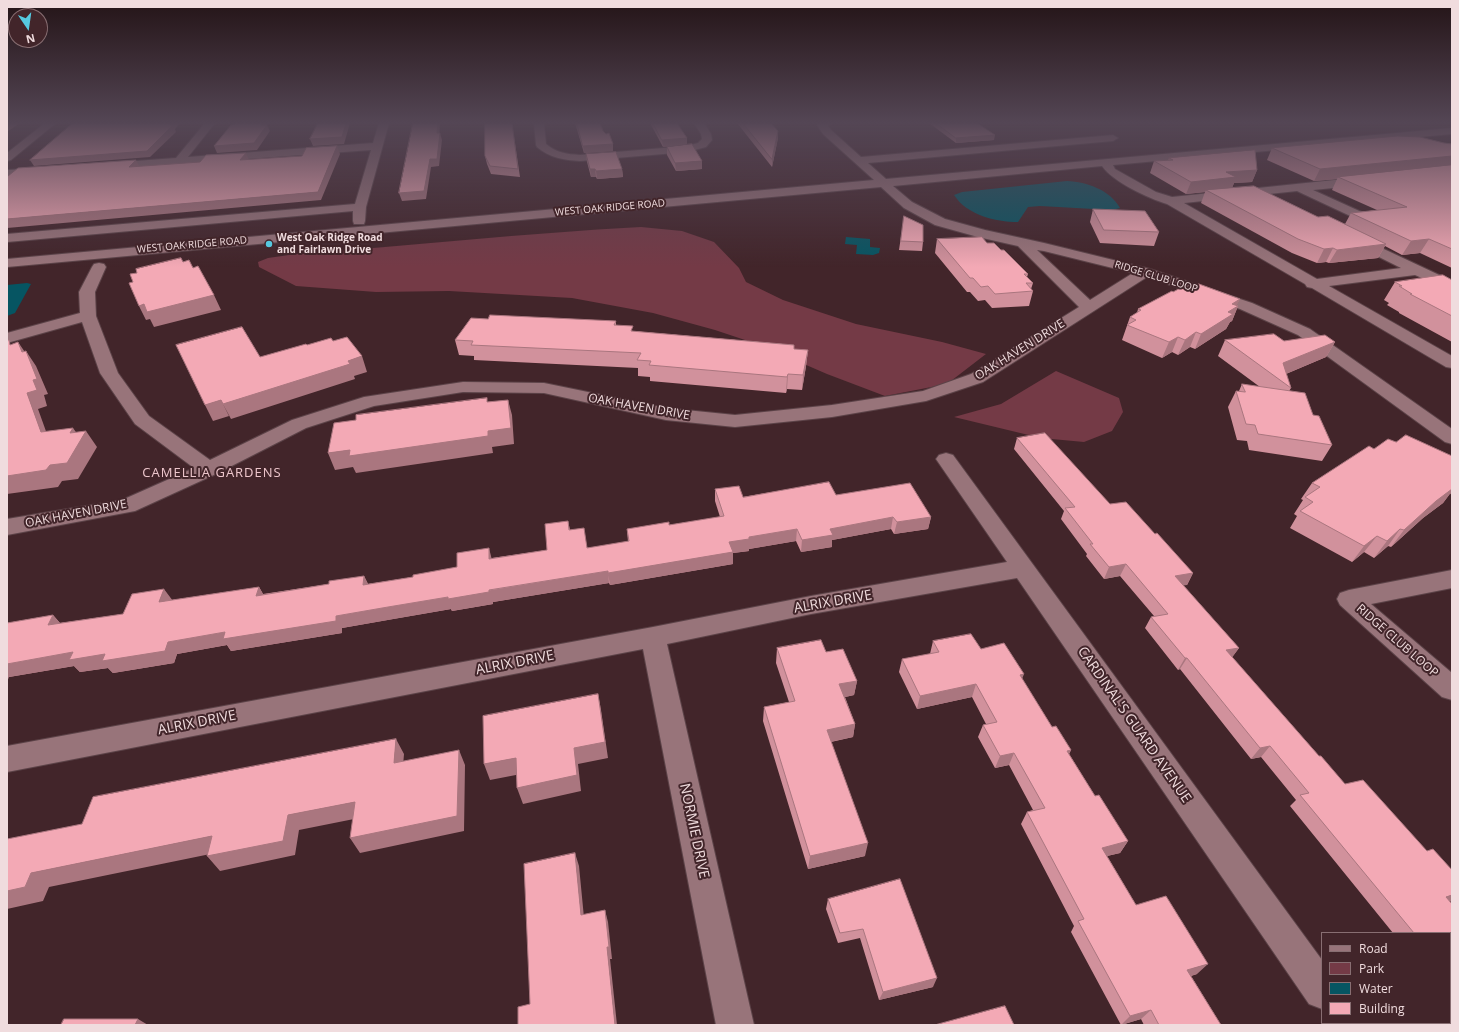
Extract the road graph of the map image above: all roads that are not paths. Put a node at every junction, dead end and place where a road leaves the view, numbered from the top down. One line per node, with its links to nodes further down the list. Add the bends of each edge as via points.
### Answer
1 (36, 171): 8 (street)
2 (371, 171): 15 (street)
3 (871, 171): 9 (street, RIDGE CLUB LOOP)
4 (959, 171): 9 (street, WEST OAK RIDGE ROAD)
5 (983, 171): 9 (street, WEST OAK RIDGE ROAD)
6 (1111, 171): 13 (street, via 1122,178 1122,184 1134,190)
7 (1130, 171): 13 (street, via 1169,194)
8 (7, 173)
9 (879, 179): 15 (street, WEST OAK RIDGE ROAD); 19 (street, RIDGE CLUB LOOP, via 908,204 940,222); 21 (street, WEST OAK RIDGE ROAD)
10 (1375, 179): 11 (street)
11 (1298, 187): 12 (street); 16 (street)
12 (1258, 192): 13 (street); 14 (street)
13 (1169, 200): 26 (street)
14 (1279, 202)
15 (360, 213): 18 (street); 20 (street, WEST OAK RIDGE ROAD); 21 (street, via 358,225 353,226 168,242)
16 (1361, 217)
17 (1341, 232): 24 (street)
18 (7, 238)
19 (1024, 243): 25 (street, RIDGE CLUB LOOP); 28 (street)
20 (7, 249)
21 (133, 251): 22 (street, WEST OAK RIDGE ROAD)
22 (7, 263)
23 (98, 267): 29 (street, via 87,292)
24 (1418, 270): 26 (street); 27 (street)
25 (1144, 272): 28 (street, OAK HAVEN DRIVE); 32 (street, RIDGE CLUB LOOP, via 1246,306 1304,332)
26 (1312, 284): 31 (street)
27 (1452, 287)
28 (1089, 308): 34 (street, OAK HAVEN DRIVE, via 977,378 926,396 832,411 735,420 666,414 544,388 463,387 371,402 299,424)
29 (88, 316): 30 (street); 34 (street, via 109,373 142,420)
30 (7, 338)
31 (1452, 364)
32 (1452, 438)
33 (946, 459): 36 (street, CARDINAL'S GUARD AVENUE)
34 (209, 470): 35 (street, OAK HAVEN DRIVE, via 127,506)
35 (7, 527)
36 (1023, 568): 38 (street, ALRIX DRIVE, via 811,605); 41 (street, CARDINAL'S GUARD AVENUE)
37 (1452, 579): 39 (street, RIDGE CLUB LOOP, via 1349,599)
38 (653, 637): 40 (street, ALRIX DRIVE); 42 (street, NORMIE DRIVE)
39 (1452, 689)
40 (7, 759)
41 (1321, 990)
42 (735, 1025)

